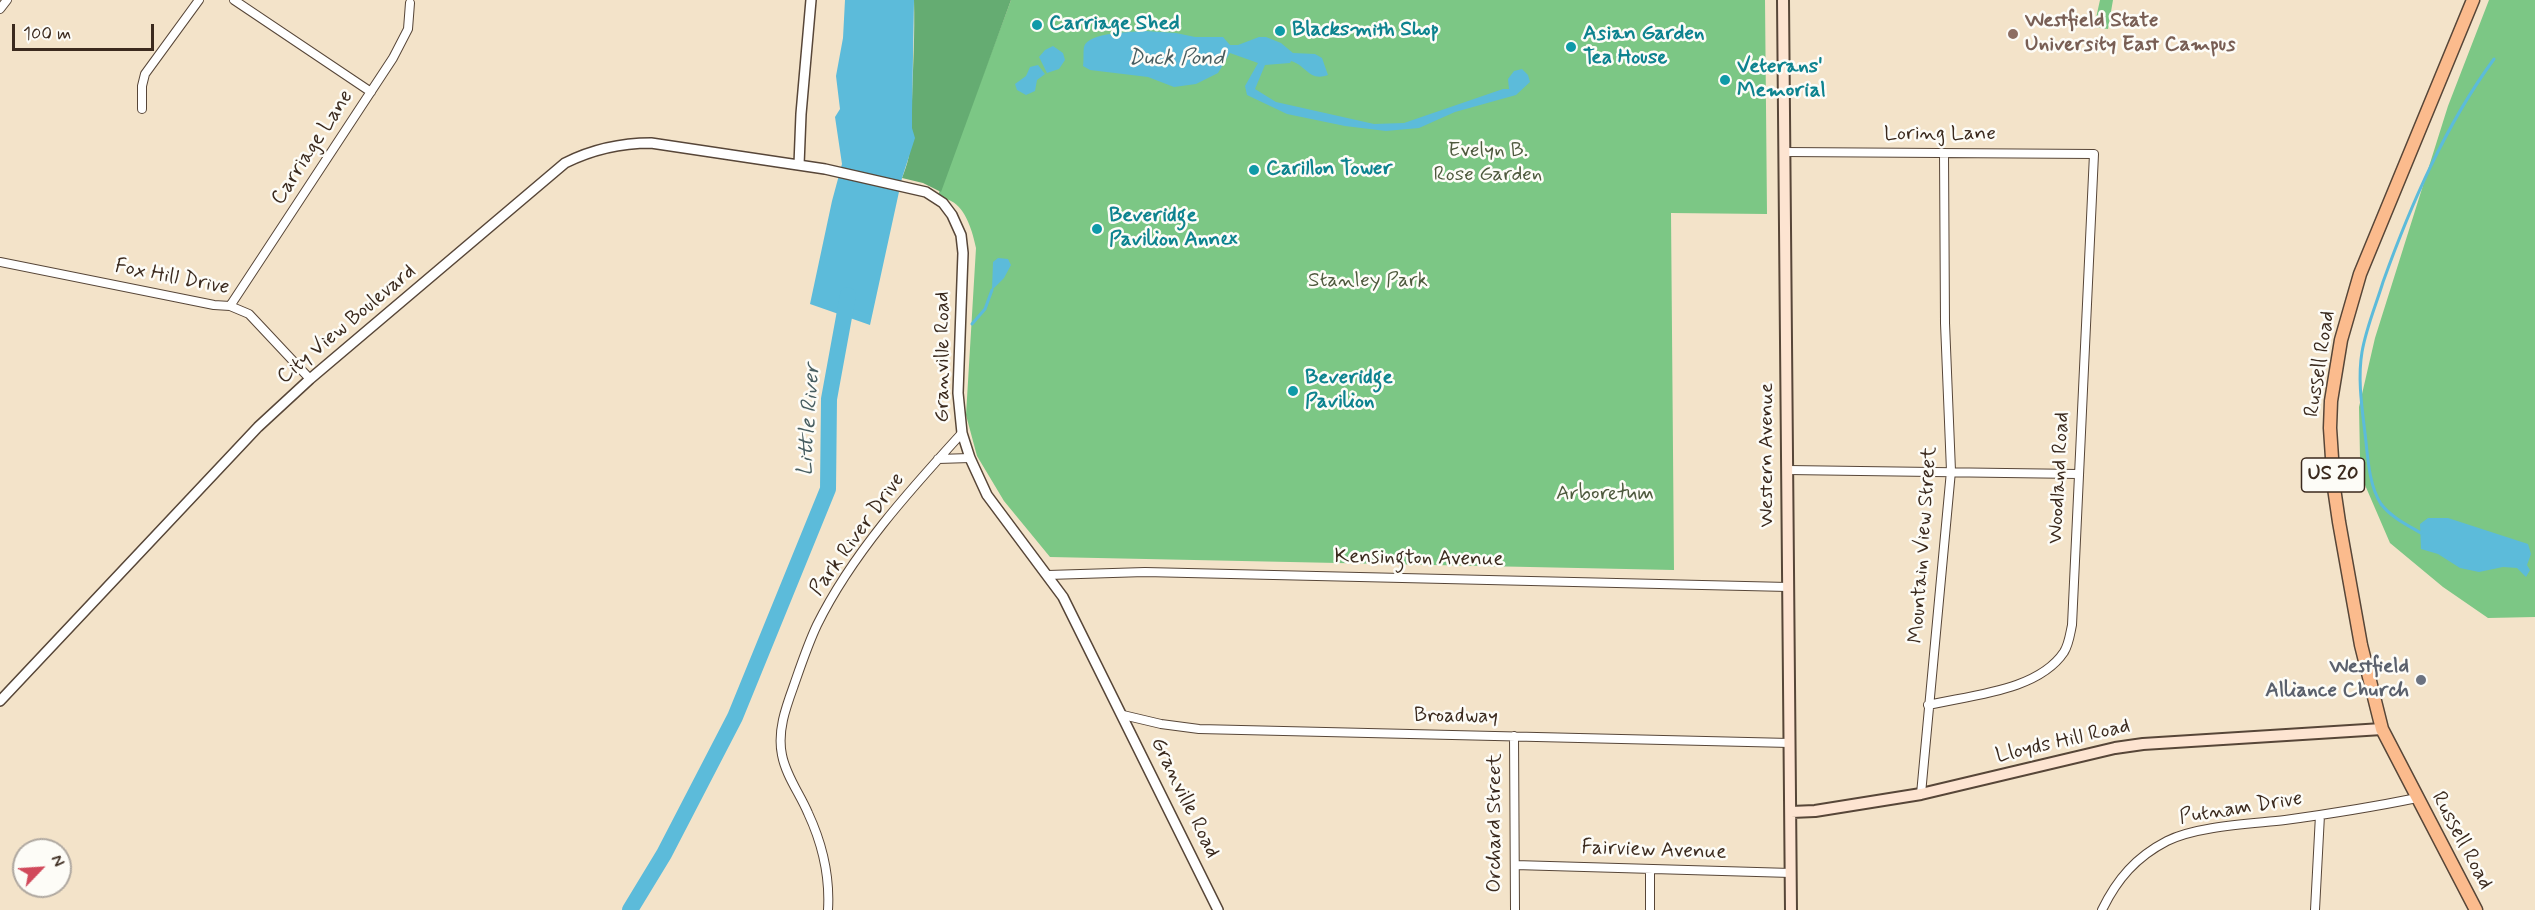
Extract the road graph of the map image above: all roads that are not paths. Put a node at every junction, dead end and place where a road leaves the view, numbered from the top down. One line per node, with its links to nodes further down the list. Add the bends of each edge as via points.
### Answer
1 (7, 0): 8 (street)
2 (199, 0): 10 (street, via 145,74)
3 (234, 0): 9 (street)
4 (811, 0): 14 (street)
5 (1783, 0): 11 (main road, Western Avenue)
6 (2473, 0): 29 (main road, Russell Road / US 20, via 2360,274 2341,340 2331,401 2331,458 2339,522 2361,645)
7 (410, 3): 9 (street, Carriage Lane, via 408,29)
8 (0, 9)
9 (371, 92): 16 (street, Carriage Lane)
10 (142, 109)
11 (1785, 152): 12 (street, Loring Lane); 21 (main road, Western Avenue)
12 (1944, 153): 13 (street, Loring Lane); 22 (street, Mountain View Street)
13 (2094, 154): 23 (street, Woodland Road)
14 (799, 165): 17 (street, City View Boulevard, via 651,143 631,143 586,153 546,177); 18 (street, Granville Road, via 918,189 948,209 962,241 958,370)
15 (0, 262): 16 (street, Fox Hill Drive, via 214,306)
16 (230, 306): 17 (street, Fox Hill Drive, via 249,314)
17 (310, 379): 26 (street, City View Boulevard, via 258,427)
18 (962, 433): 19 (street, Granville Road); 20 (street, Park River Drive)
19 (970, 458): 20 (street); 24 (street, Granville Road, via 987,495)
20 (939, 459): 39 (street, Park River Drive, via 865,550 828,607 784,714 783,759 820,845)
21 (1788, 470): 22 (street); 25 (main road, Western Avenue)
22 (1951, 471): 23 (street); 27 (street, Mountain View Street)
23 (2078, 474): 27 (street, Woodland Road, via 2072,625 2065,651 2041,675 2025,683)
24 (1048, 574): 25 (street, Kensington Avenue, via 1157,572); 28 (street, Granville Road)
25 (1788, 587): 31 (main road, Western Avenue)
26 (0, 701)
27 (1928, 705): 32 (street, Mountain View Street)
28 (1123, 715): 30 (street, Broadway, via 1199,729); 40 (street, Granville Road)
29 (2382, 729): 32 (main road, Lloyds Hill Road, via 2124,746); 33 (main road, Russell Road / US 20)
30 (1514, 736): 31 (street, Broadway); 36 (street, Orchard Street)
31 (1790, 742): 34 (main road, Western Avenue)
32 (1921, 794): 34 (main road, Lloyds Hill Road)
33 (2417, 798): 35 (street, Putnam Drive); 46 (main road, Russell Road / US 20)
34 (1791, 812): 38 (main road, Western Avenue)
35 (2320, 815): 44 (street, Putnam Drive, via 2171,839 2128,868); 45 (street)
36 (1515, 865): 37 (street, Fairview Avenue); 41 (street, Orchard Street)
37 (1650, 869): 38 (street, Fairview Avenue); 42 (street)
38 (1791, 873): 43 (main road, Western Avenue)
39 (828, 910)
40 (1218, 910)
41 (1515, 910)
42 (1650, 910)
43 (1791, 910)
44 (2102, 910)
45 (2315, 910)
46 (2476, 910)

